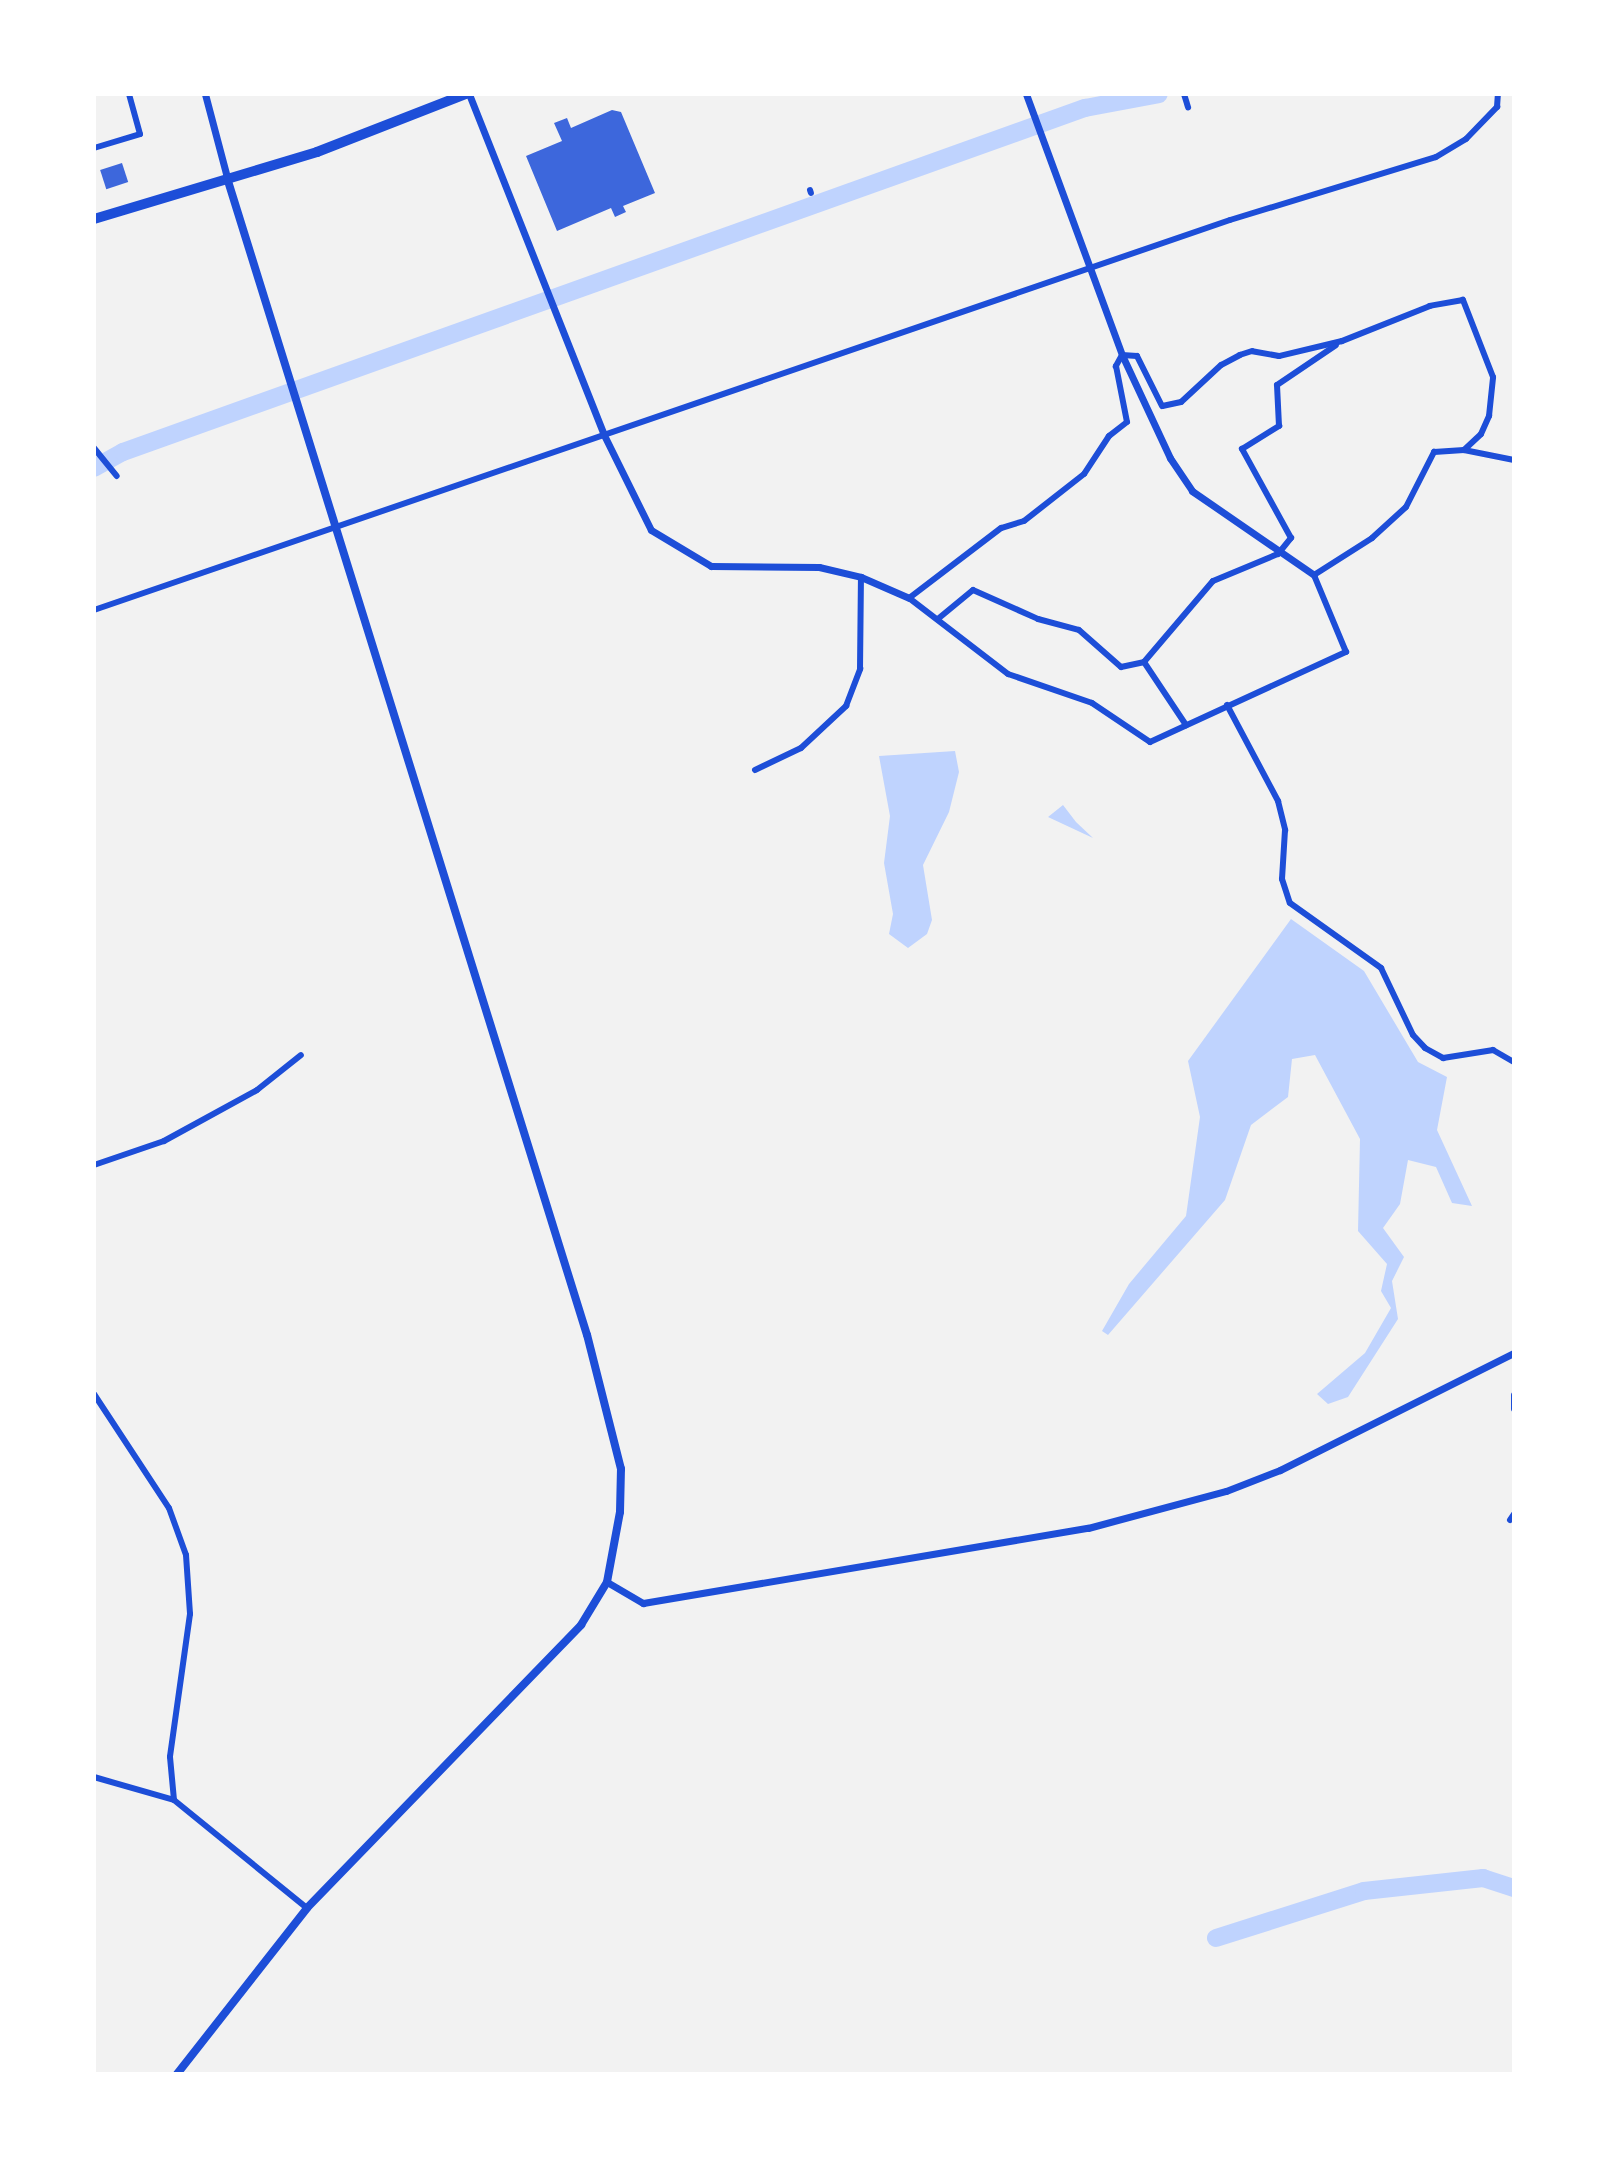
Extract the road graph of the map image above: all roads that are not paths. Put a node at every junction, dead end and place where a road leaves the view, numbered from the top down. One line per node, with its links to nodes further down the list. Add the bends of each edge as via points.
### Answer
1 (129, 94): 8 (street, via 140,134)
2 (205, 94): 9 (street)
3 (468, 94): 9 (highway); 14 (street)
4 (1026, 94): 11 (street)
5 (1184, 94): 7 (street)
6 (1498, 94): 11 (street, via 1497,107 1450,151)
7 (1188, 107)
8 (94, 148)
9 (228, 181): 10 (highway); 19 (main road)
10 (94, 219)
11 (1091, 268): 13 (street); 14 (street)
12 (1342, 341): 13 (street, via 1279,356 1252,351 1240,355 1221,365 1193,394 1162,406 1137,356); 16 (street, via 1430,306 1463,300 1493,377 1489,416); 20 (street, via 1277,385 1279,426 1242,449 1291,538)
13 (1122, 355): 20 (street, via 1151,422 1192,491); 23 (street, via 1116,366 1127,422 1109,436 1084,474)
14 (603, 433): 19 (street); 22 (street, via 642,518 681,551 711,566 819,567)
15 (94, 448): 18 (street)
16 (1464, 450): 17 (street); 21 (street, via 1434,452 1406,507 1372,538)
17 (1514, 460)
18 (117, 476)
19 (336, 526): 24 (street); 37 (main road, via 612,1421 621,1469 620,1512)
20 (1278, 554): 21 (street); 26 (street, via 1213,581)
21 (1314, 575): 27 (street, via 1346,652)
22 (861, 577): 23 (street); 29 (street, via 860,669 846,706 801,748)
23 (909, 598): 25 (street)
24 (94, 610)
25 (939, 618): 26 (street, via 973,590 1038,619 1079,630 1121,667); 28 (street, via 1008,674 1092,703 1150,742)
26 (1144, 662): 28 (street)
27 (1227, 705): 28 (street); 31 (street, via 1278,801 1285,830 1282,879 1290,903 1381,968 1413,1035 1425,1048 1443,1058 1493,1050)
28 (1186, 725)
29 (755, 770)
30 (301, 1055): 32 (street, via 257,1090 178,1133)
31 (1514, 1062)
32 (94, 1165)
33 (1514, 1353): 37 (street, via 1280,1470 1226,1491 1088,1528 643,1603)
34 (94, 1394): 39 (street, via 163,1497 186,1555 190,1614 171,1739)
35 (1514, 1395): 36 (street)
36 (1514, 1409)
37 (607, 1582): 40 (main road, via 548,1665)
38 (94, 1777): 39 (street)
39 (174, 1800): 40 (street)
40 (307, 1908): 41 (main road)
41 (177, 2074)

